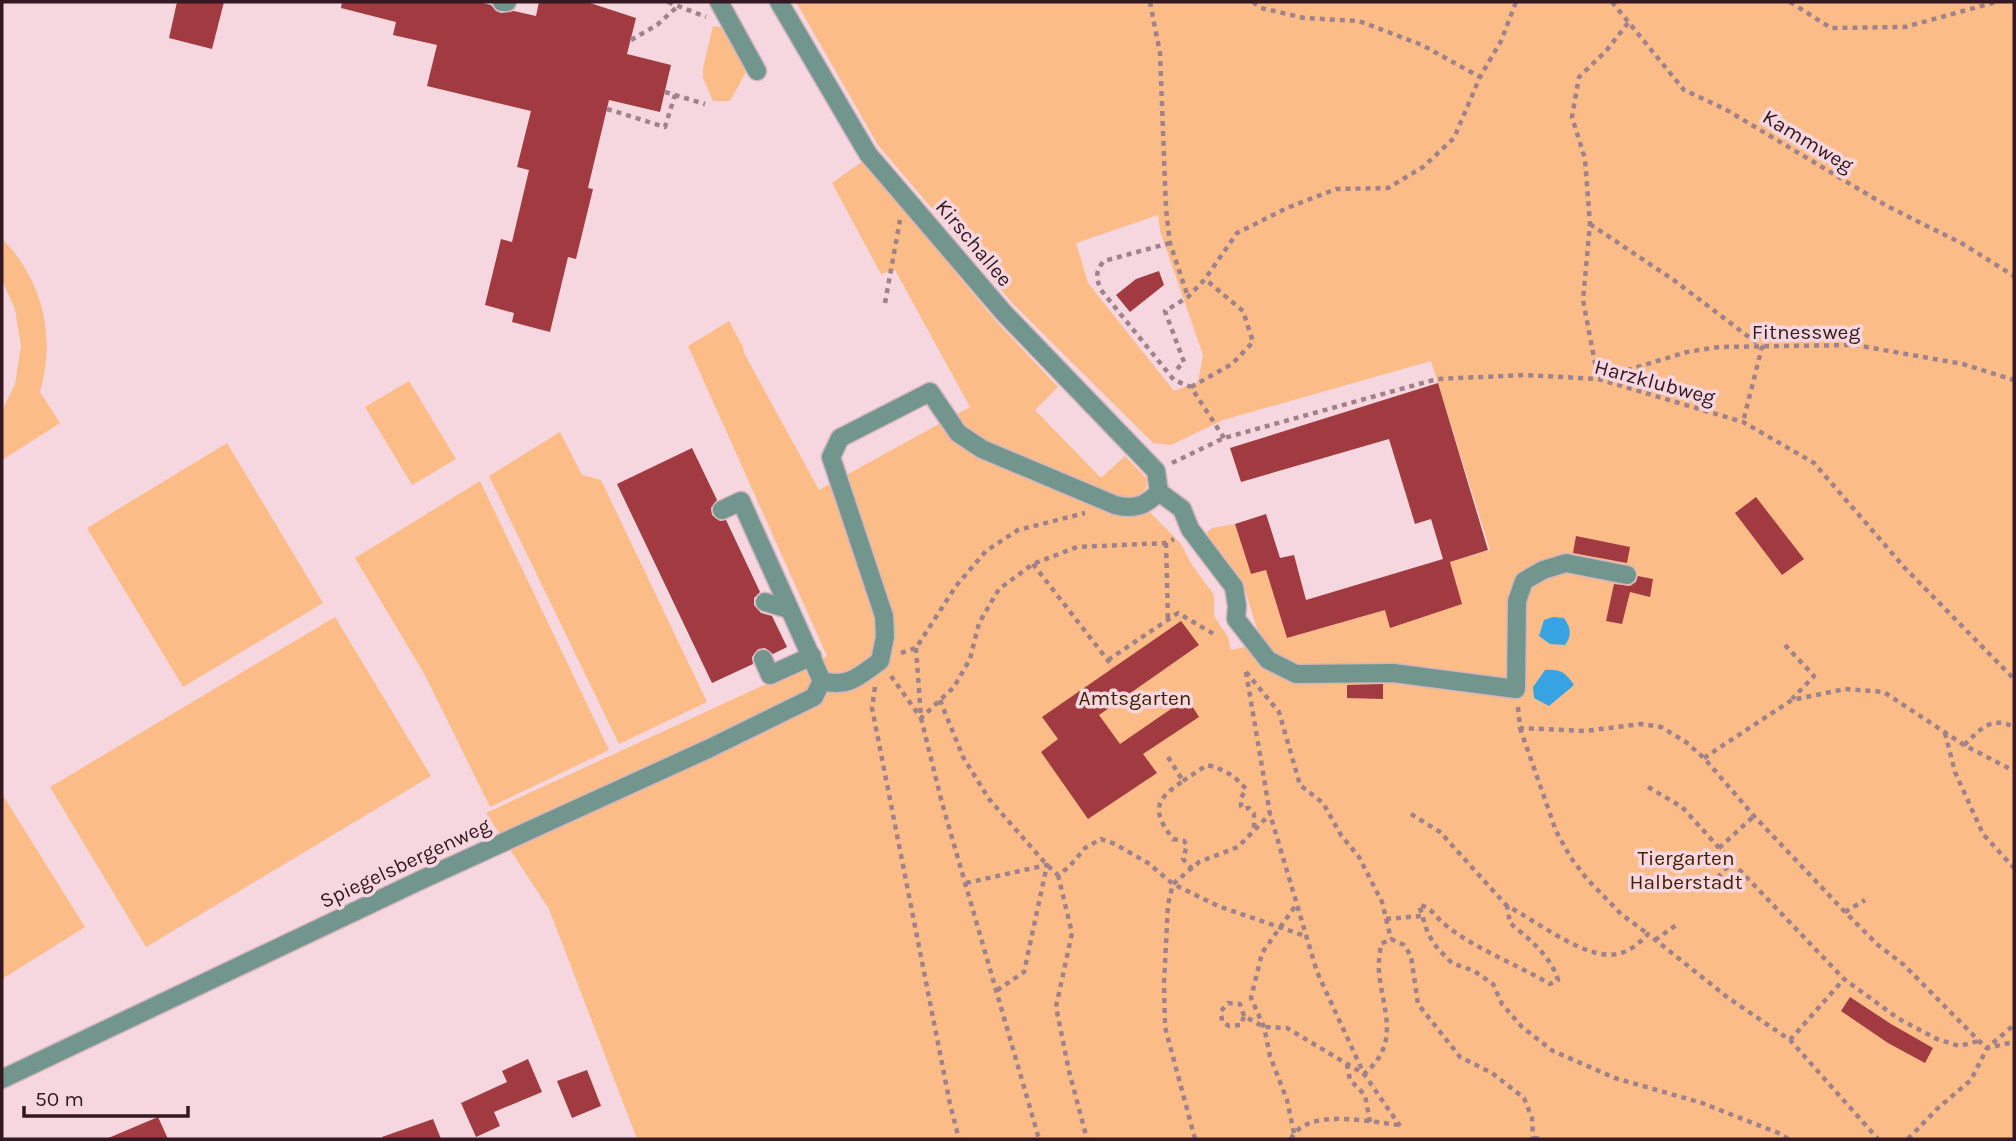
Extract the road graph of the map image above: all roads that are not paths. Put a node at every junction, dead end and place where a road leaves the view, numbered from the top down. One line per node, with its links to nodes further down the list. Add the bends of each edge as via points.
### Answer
1 (719, 2): 3 (street)
2 (779, 2): 4 (street, Kirschallee, via 868,154 1004,313 1156,471)
3 (757, 71)
4 (1159, 492): 6 (street, via 1182,509 1190,529 1234,587 1236,619 1268,660 1296,674 1393,674 1516,689 1517,601 1524,581 1566,563); 11 (street, via 1140,507 1126,508 982,449 958,433 930,392 840,438 831,457 884,617 885,637 880,661 851,681 836,685)
5 (722, 510): 8 (street, via 741,501)
6 (1627, 575)
7 (765, 602): 8 (street)
8 (788, 609): 9 (street)
9 (812, 656): 10 (street, via 770,675); 11 (street)
10 (763, 659)
11 (822, 681): 12 (street, Spiegelsbergenweg, via 814,697)
12 (2, 1079)

